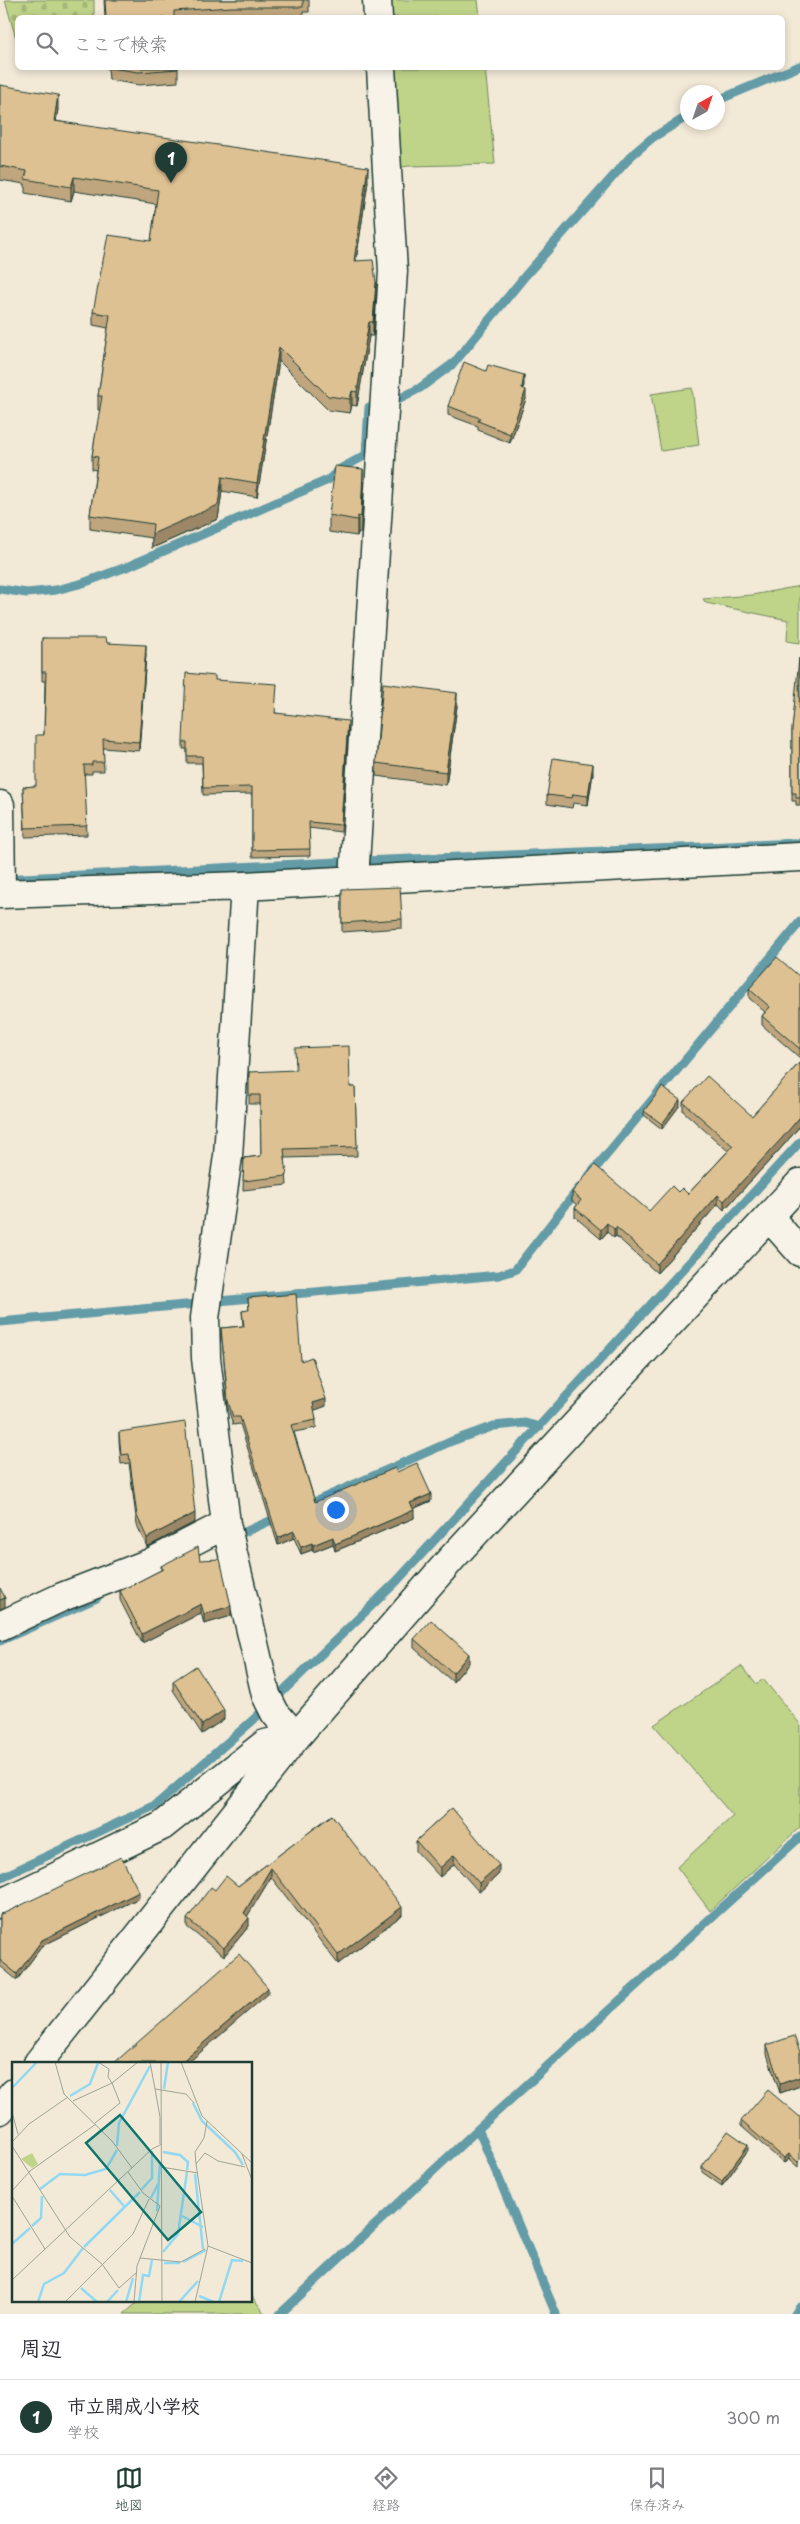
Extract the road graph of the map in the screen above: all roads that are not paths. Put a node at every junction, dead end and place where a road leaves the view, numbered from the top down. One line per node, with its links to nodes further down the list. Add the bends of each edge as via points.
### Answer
1 (376, 0): 2 (street)
2 (378, 15)
3 (380, 70): 6 (street, via 393,271)
4 (0, 805): 7 (street)
5 (800, 857): 6 (street)
6 (355, 867): 8 (street)
7 (1, 886): 8 (street)
8 (245, 886): 12 (street, via 228,1156 205,1318 210,1401)
9 (800, 1183): 10 (street)
10 (769, 1216): 11 (street); 14 (street, via 452,1558)
11 (800, 1252)
12 (226, 1524): 13 (street, via 150,1562); 14 (street, via 270,1704)
13 (0, 1626)
14 (296, 1737): 15 (street, via 265,1744 162,1826); 16 (street)
15 (0, 1904)
16 (39, 2062)
17 (12, 2095): 18 (street)
18 (0, 2110)

